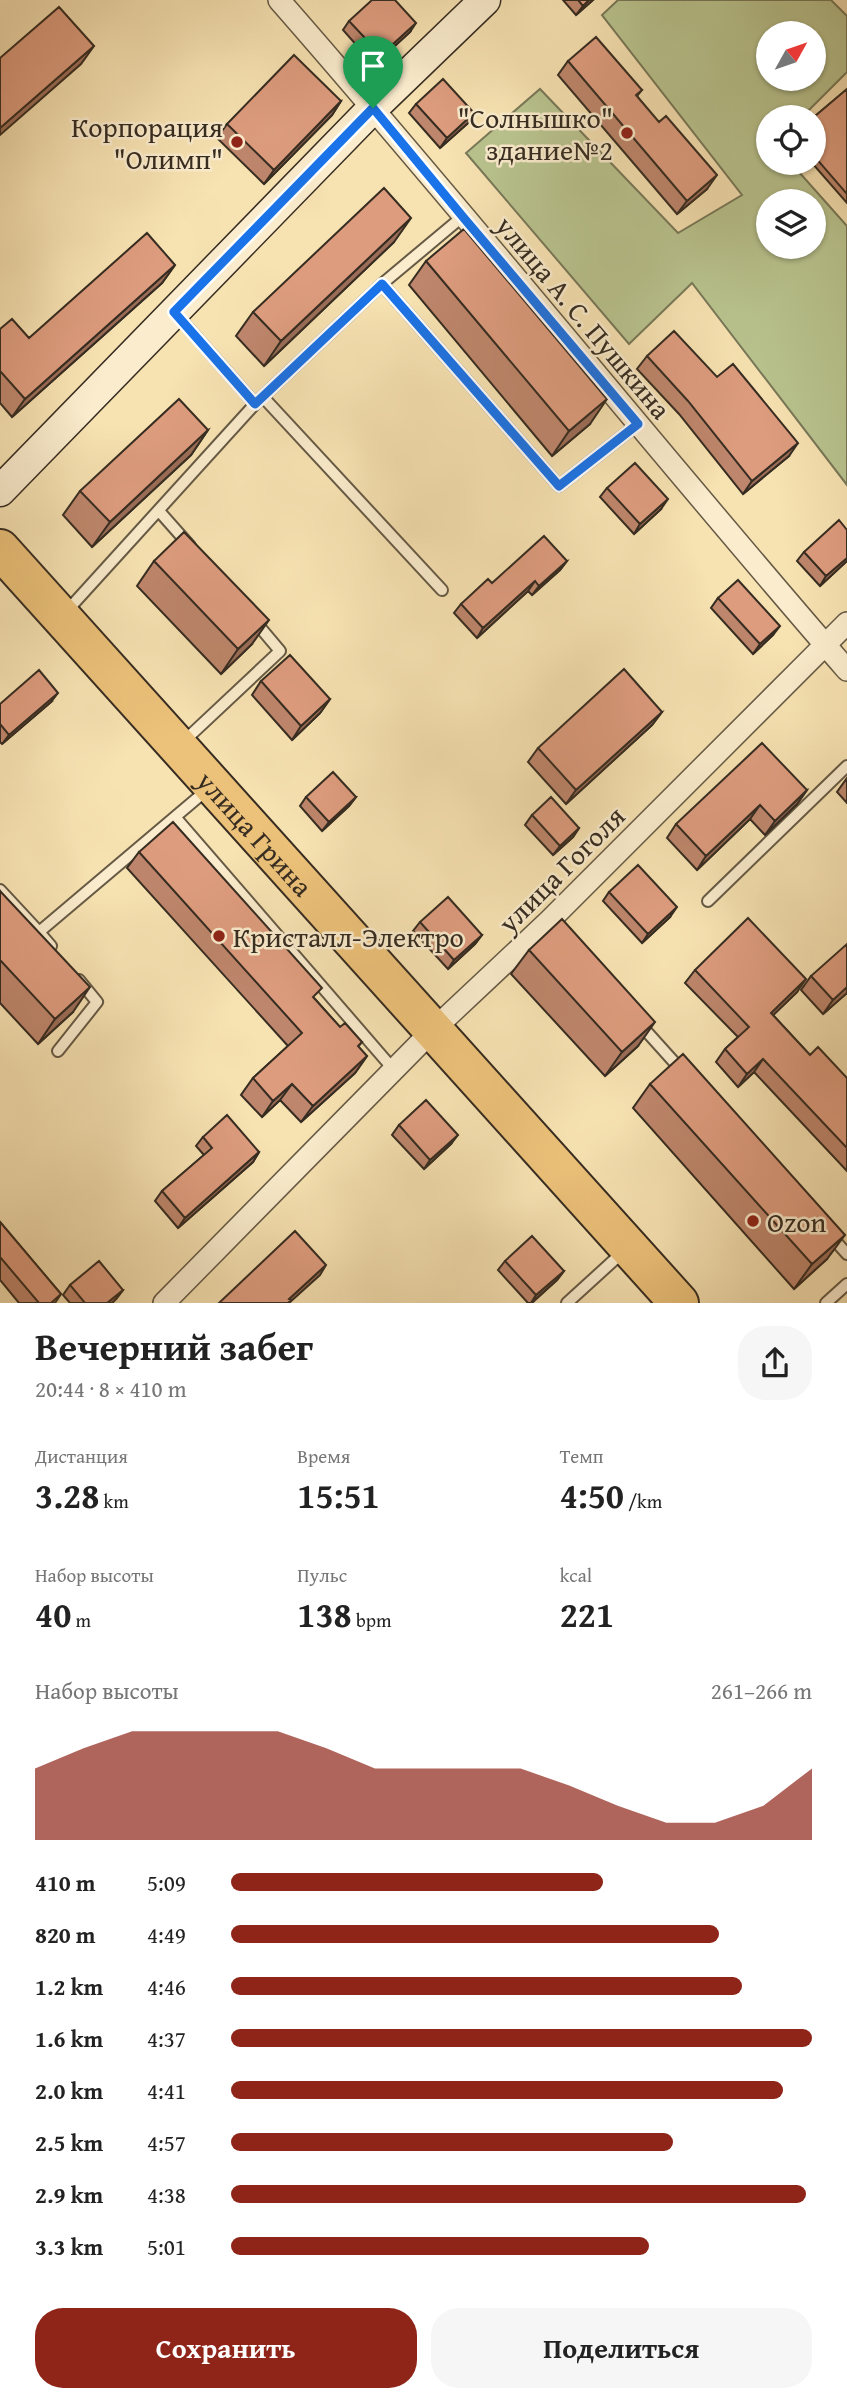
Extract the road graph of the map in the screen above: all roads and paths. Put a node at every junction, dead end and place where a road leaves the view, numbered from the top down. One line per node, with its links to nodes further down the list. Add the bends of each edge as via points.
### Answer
1 (279, 0): 3 (street, улица А. С. Пушкина)
2 (485, 0): 3 (main road)
3 (373, 108): 4 (street, улица А. С. Пушкина); 6 (main road)
4 (463, 217): 5 (lane); 8 (street, улица А. С. Пушкина)
5 (382, 284): 7 (lane); 8 (lane, via 559,486)
6 (174, 312): 7 (lane); 9 (main road)
7 (259, 400): 10 (lane); 13 (lane)
8 (638, 424): 17 (street, улица А. С. Пушкина)
9 (0, 491)
10 (159, 511): 12 (lane); 15 (lane)
11 (0, 549): 15 (highway, улица Грина)
12 (194, 551)
13 (442, 590)
14 (246, 611): 19 (lane, via 280,651)
15 (62, 617): 19 (highway, улица Грина)
16 (847, 623): 17 (street, улица Гоголя)
17 (825, 645): 18 (street, улица А. С. Пушкина); 29 (street, улица Гоголя, via 553,927)
18 (847, 670)
19 (178, 747): 21 (highway, улица Грина)
20 (847, 766): 24 (lane)
21 (212, 785): 22 (lane); 29 (highway, улица Грина)
22 (176, 818): 25 (lane); 31 (lane)
23 (0, 890): 25 (lane)
24 (708, 901)
25 (39, 932): 26 (lane)
26 (55, 952)
27 (72, 972): 30 (lane, via 97,1002)
28 (632, 1015): 32 (lane)
29 (433, 1030): 31 (street, улица Гоголя); 34 (highway, улица Грина)
30 (58, 1051)
31 (394, 1070): 38 (street, улица Гоголя)
32 (688, 1078)
33 (819, 1223): 35 (lane)
34 (629, 1247): 37 (lane); 39 (highway, улица Грина)
35 (847, 1254)
36 (847, 1284): 40 (lane)
37 (570, 1302)
38 (164, 1303)
39 (679, 1303)
40 (826, 1303)

